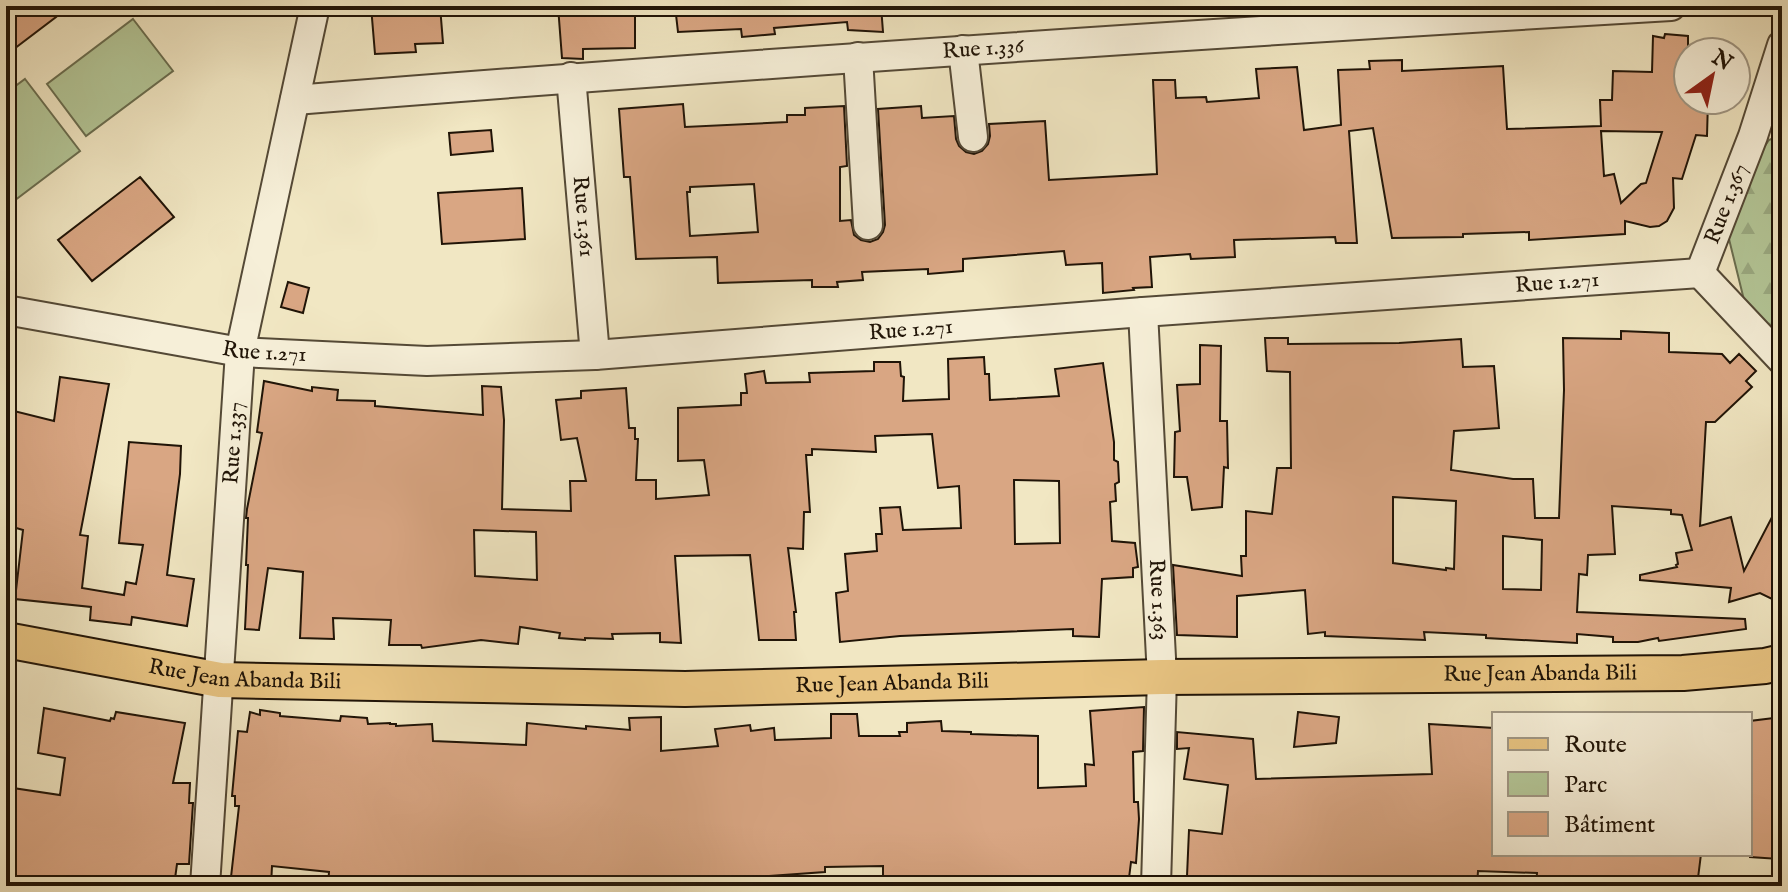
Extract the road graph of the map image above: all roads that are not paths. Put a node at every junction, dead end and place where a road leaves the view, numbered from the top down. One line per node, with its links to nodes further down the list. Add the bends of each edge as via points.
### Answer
1 (315, 6): 7 (street, Rue 1.337)
2 (1671, 6): 4 (street, Rue 1.336)
3 (1782, 45): 9 (street, Rue 1.367)
4 (963, 50): 5 (street, Rue 1.336); 10 (street)
5 (858, 57): 6 (street, Rue 1.336); 11 (street)
6 (571, 77): 7 (street, Rue 1.336); 16 (street, Rue 1.361)
7 (295, 100): 15 (street, Rue 1.337)
8 (1782, 124): 9 (street)
9 (1753, 136): 12 (street, Rue 1.367)
10 (973, 137)
11 (868, 225)
12 (1700, 273): 14 (street, Rue 1.271); 17 (street)
13 (6, 310): 15 (street, Rue 1.271)
14 (1143, 312): 16 (street, Rue 1.271); 20 (street, Rue 1.363)
15 (240, 352): 16 (street, Rue 1.271, via 427,361); 21 (street, Rue 1.337)
16 (595, 355)
17 (1782, 360)
18 (6, 640): 21 (main road, Rue Jean Abanda Bili)
19 (1782, 662): 20 (main road, Rue Jean Abanda Bili, via 1683,673)
20 (1162, 677): 21 (main road, Rue Jean Abanda Bili, via 685,689); 23 (street, Rue 1.363)
21 (220, 680): 22 (street, Rue 1.337)
22 (205, 886)
23 (1156, 886)

